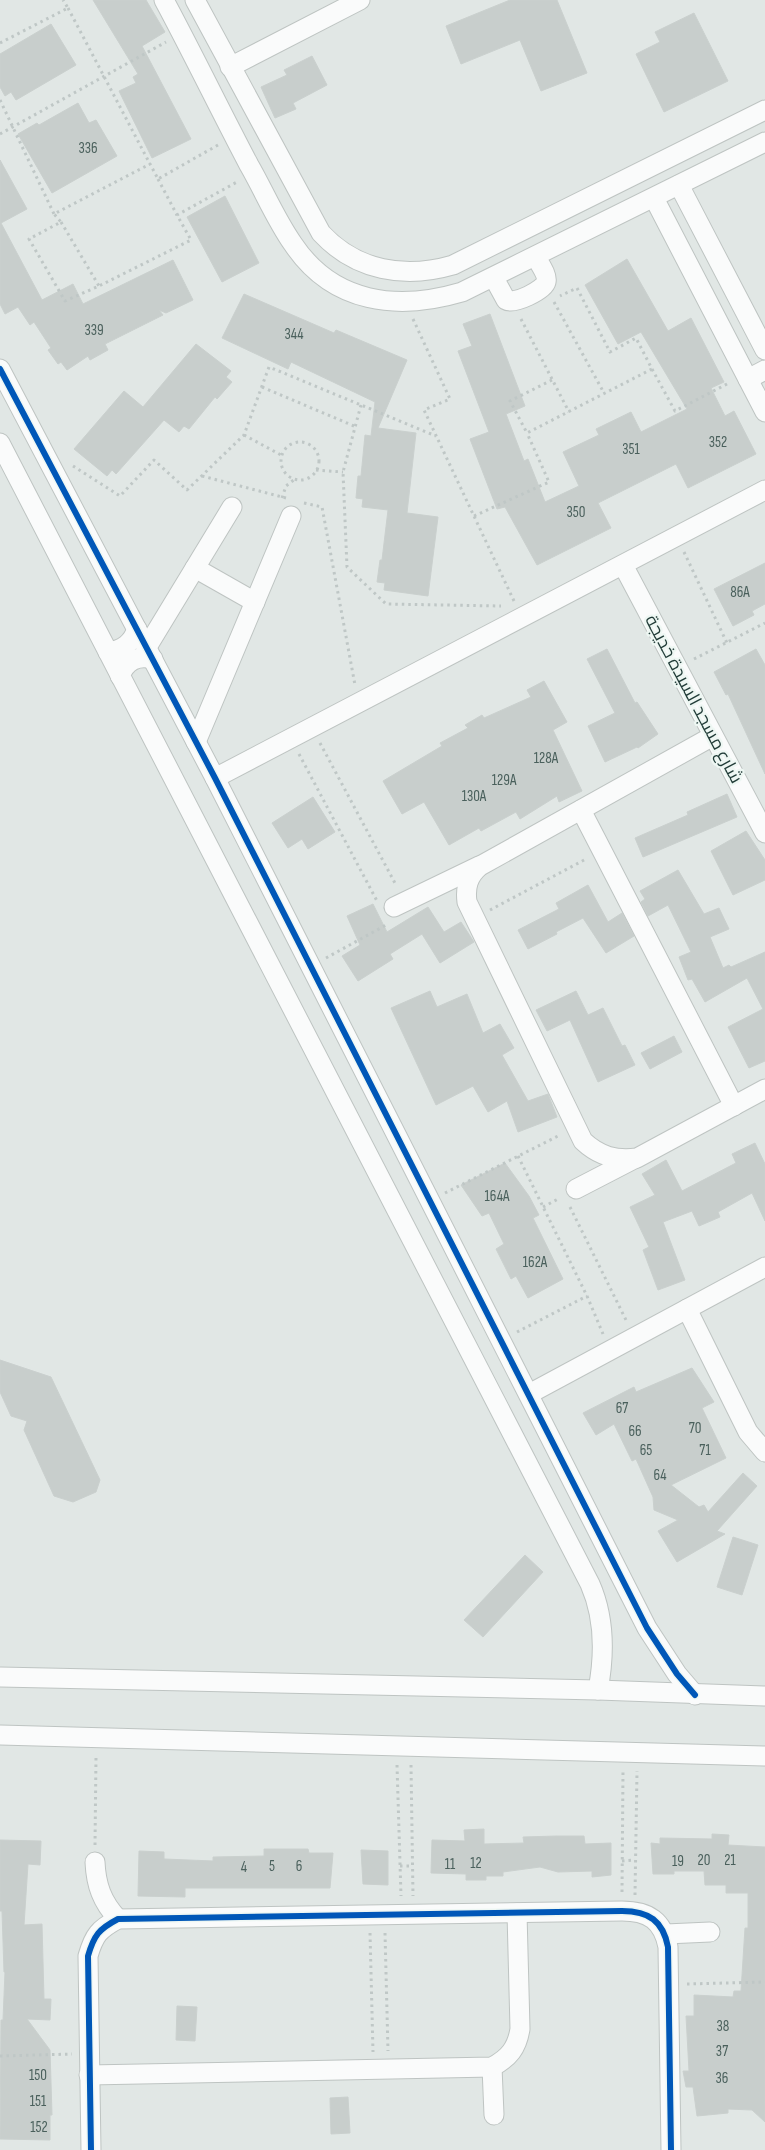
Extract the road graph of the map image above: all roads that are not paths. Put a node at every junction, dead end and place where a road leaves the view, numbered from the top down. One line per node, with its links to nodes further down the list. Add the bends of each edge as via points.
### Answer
1 (164, 0): 7 (street)
2 (195, 0): 4 (street)
3 (360, 0): 4 (street)
4 (230, 67): 6 (street)
5 (765, 110): 6 (street, via 468,259 446,268 422,272 374,268 331,244 310,216)
6 (264, 128): 7 (street)
7 (235, 139): 12 (street, via 294,245 328,280 350,292 374,300 440,299)
8 (765, 142): 9 (street)
9 (679, 185): 10 (street); 13 (street)
10 (654, 198): 11 (street); 16 (street)
11 (536, 257): 12 (street); 12 (street, via 546,277 545,286 513,302 504,298)
12 (494, 278)
13 (765, 350)
14 (0, 369): 25 (street)
15 (765, 370): 16 (street)
16 (747, 377): 17 (street)
17 (765, 412)
18 (0, 444): 26 (street)
19 (765, 490): 22 (street)
20 (292, 505): 24 (street)
21 (232, 507): 23 (street)
22 (623, 565): 29 (street, شارع مسجد السيدة خديجة); 31 (street, via 519,612 358,703)
23 (195, 568): 24 (street); 27 (street)
24 (255, 602): 30 (street)
25 (137, 630): 26 (street, via 123,648); 27 (street)
26 (108, 652): 28 (street)
27 (150, 653): 28 (street, via 128,663); 30 (street)
28 (120, 676): 45 (street)
29 (713, 736): 32 (street); 33 (street, شارع مسجد السيدة خديجة)
30 (196, 742): 31 (street)
31 (215, 778): 42 (street)
32 (581, 810): 34 (street); 37 (street)
33 (765, 833)
34 (480, 866): 35 (street); 38 (street, via 470,877 467,902 583,1141 598,1152 617,1159)
35 (391, 908)
36 (765, 1089): 37 (street)
37 (734, 1106): 38 (street)
38 (637, 1158): 39 (street)
39 (572, 1197)
40 (765, 1267): 41 (street)
41 (687, 1309): 42 (street); 43 (street, via 748,1432)
42 (529, 1394): 44 (street)
43 (765, 1452)
44 (562, 1458): 45 (street); 48 (street, via 647,1628 666,1659)
45 (533, 1473): 47 (street, via 597,1600 603,1640)
46 (0, 1678): 47 (street)
47 (598, 1690): 48 (street)
48 (695, 1694): 49 (street)
49 (765, 1696)
50 (0, 1734): 51 (street)
51 (765, 1756)
52 (95, 1862): 54 (street, via 102,1899)
53 (516, 1913): 54 (street); 56 (street, via 628,1911 648,1915); 57 (street, via 520,2029 512,2052)
54 (118, 1919): 58 (street, via 102,1927 92,1940 88,1956)
55 (710, 1932): 56 (street)
56 (666, 1934): 61 (street)
57 (492, 2067): 58 (street); 59 (street)
58 (89, 2075): 60 (street)
59 (494, 2115)
60 (90, 2150)
61 (671, 2150)

